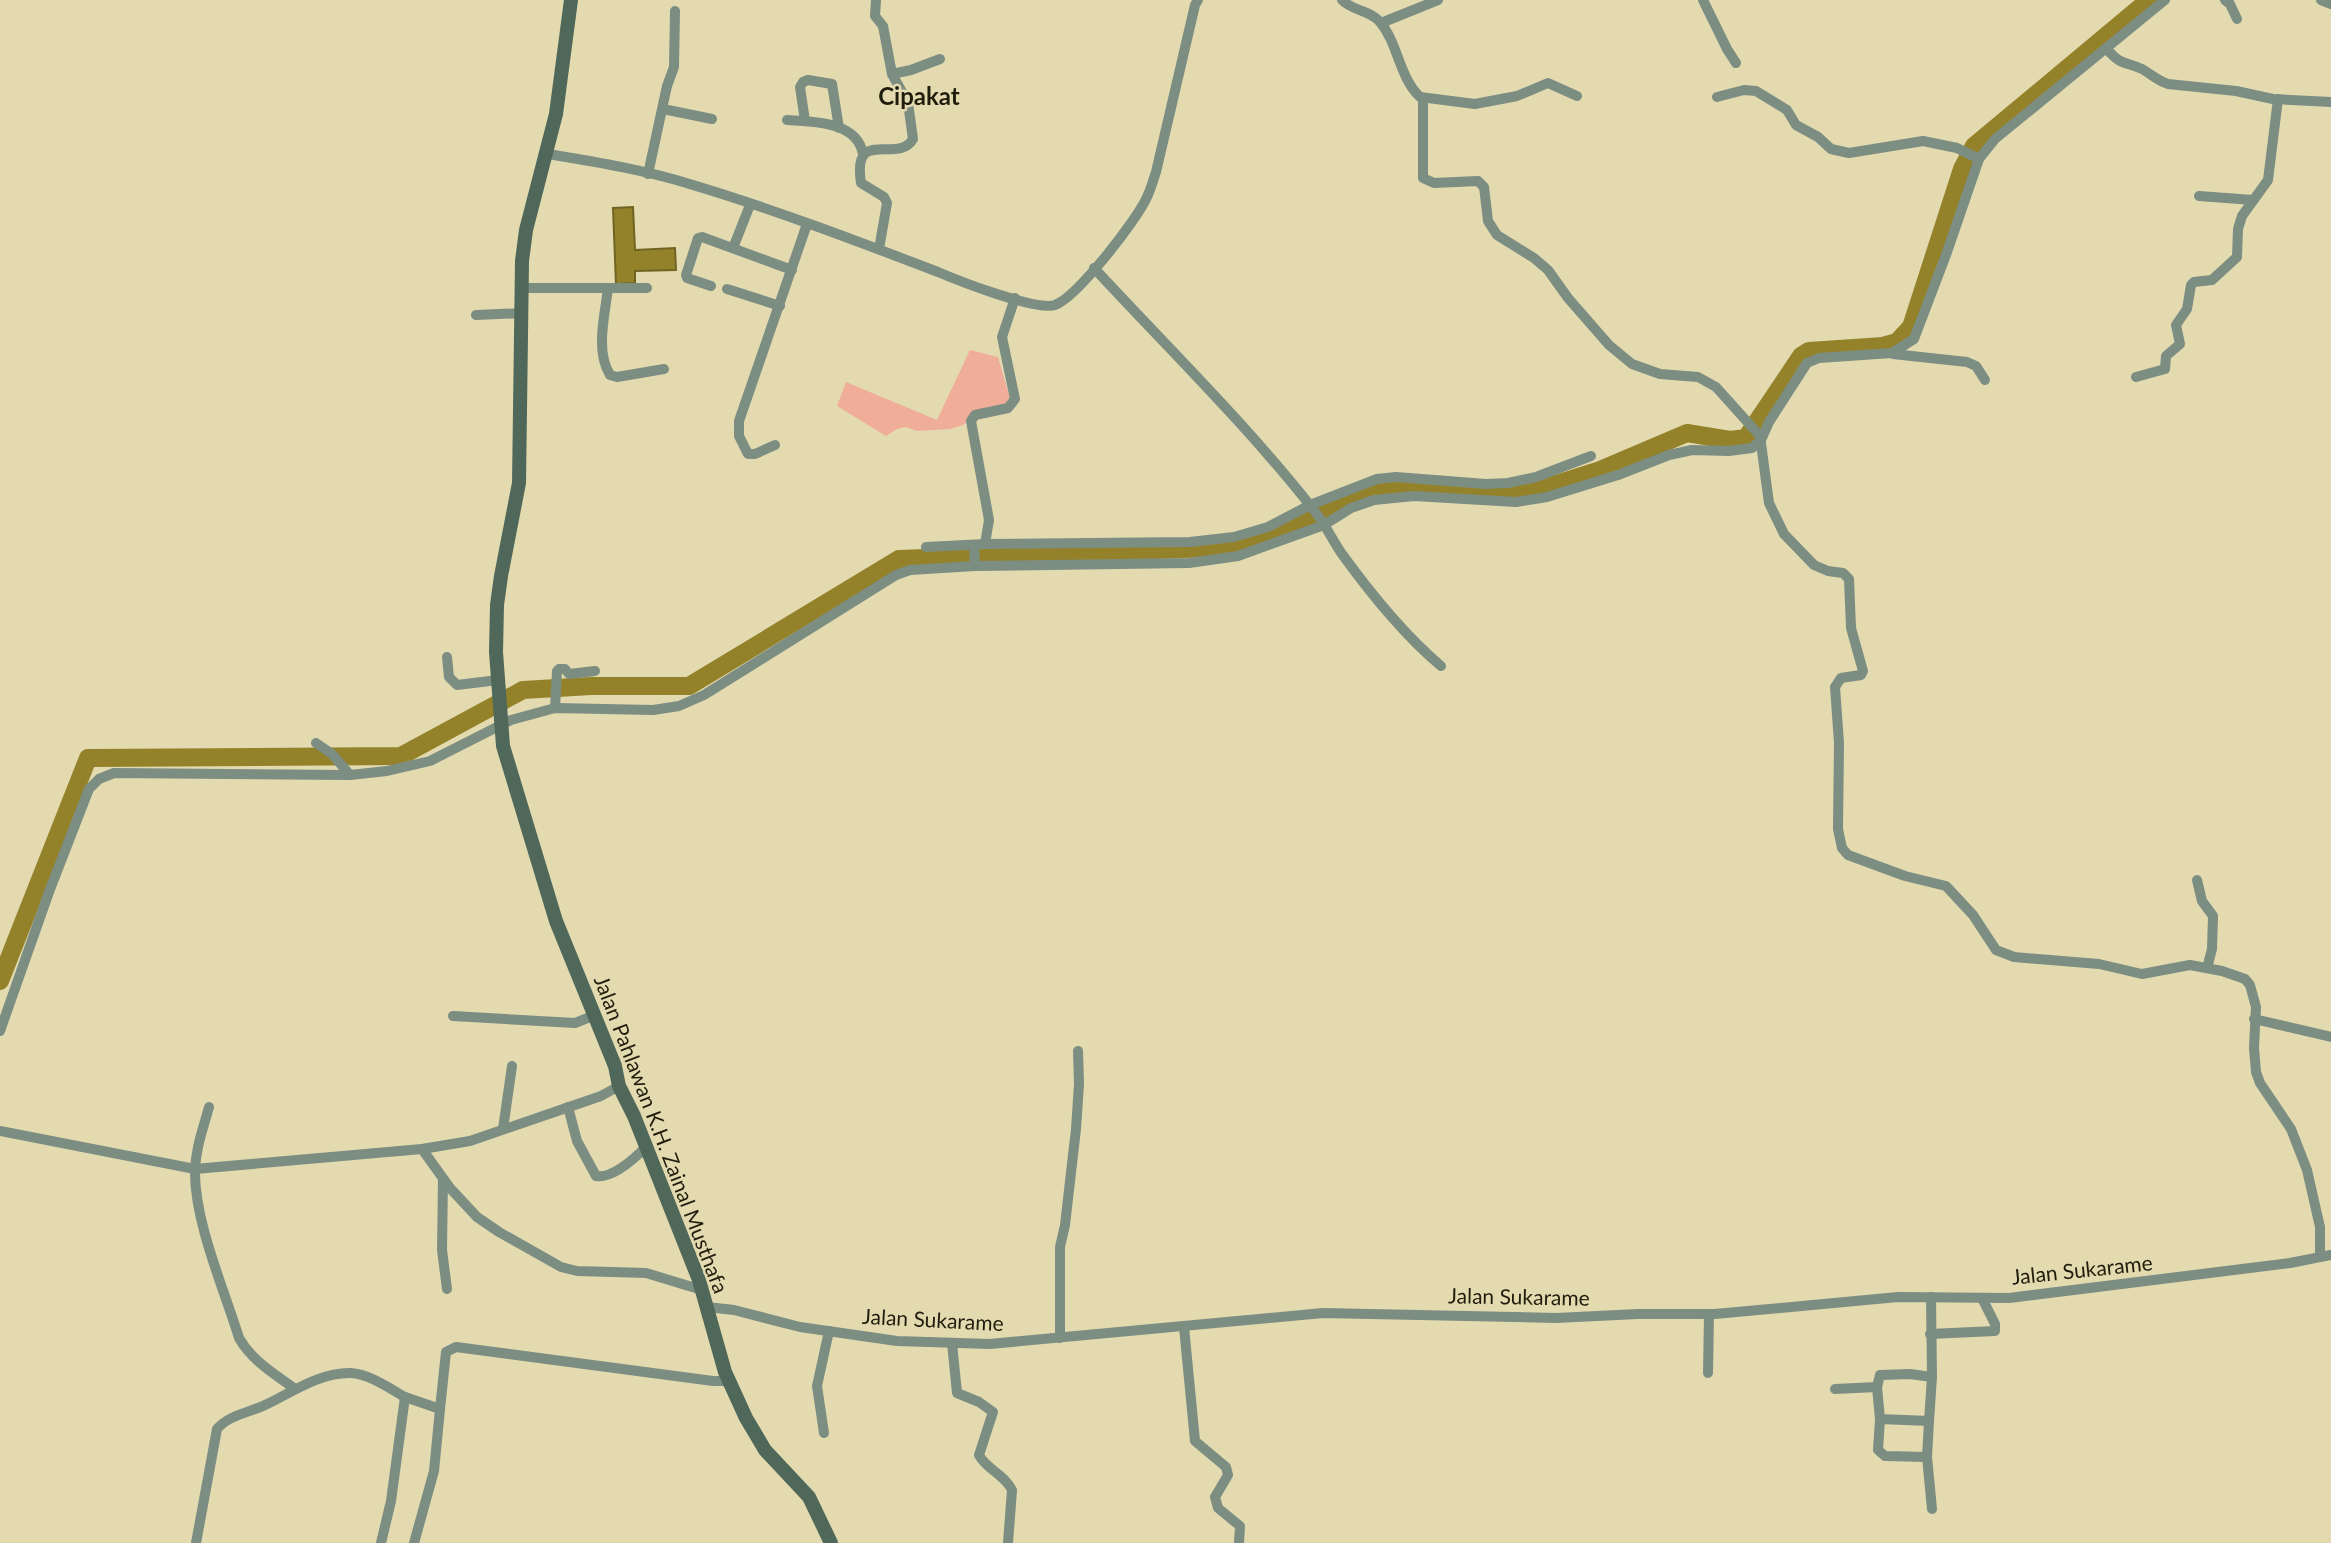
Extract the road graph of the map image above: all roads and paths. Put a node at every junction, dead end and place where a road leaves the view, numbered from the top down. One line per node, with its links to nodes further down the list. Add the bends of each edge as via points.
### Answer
1 (571, 0): 28 (street, Jalan Pahlawan K.H. Zainal Musthafa)
2 (876, 0): 17 (street)
3 (1198, 0): 38 (street, via 1147,197 1127,230)
4 (1342, 0): 13 (street)
5 (1438, 0): 13 (street)
6 (1703, 0): 16 (street)
7 (2165, 0): 14 (street)
8 (2225, 0): 12 (street)
9 (2320, 0): 10 (street)
10 (2331, 4)
11 (675, 11): 23 (street, via 674,67)
12 (2237, 19)
13 (1381, 23): 20 (street, via 1412,88)
14 (2106, 48): 21 (street, via 2117,61 2168,84); 30 (street)
15 (940, 59): 17 (street)
16 (1736, 63)
17 (892, 74): 29 (street, via 908,103 913,139 905,146)
18 (1577, 96): 20 (street, via 1548,83 1517,96 1475,104)
19 (1717, 97): 30 (street, via 1756,91 1778,103 1796,125 1831,149 1849,153 1923,141)
20 (1423, 98): 53 (street, via 1423,178 1434,183 1482,183 1489,221 1497,235 1548,270 1609,345 1632,364 1660,374 1698,377 1716,387)
21 (2278, 99): 22 (street); 33 (street, via 2270,173 2266,186)
22 (2331, 102)
23 (663, 109): 24 (street); 31 (street)
24 (712, 119)
25 (788, 120): 26 (street)
26 (805, 121): 27 (street); 27 (street, via 803,82 832,84)
27 (839, 128): 29 (street, via 855,136)
28 (548, 154): 31 (street); 41 (street, Jalan Pahlawan K.H. Zainal Musthafa, via 526,230)
29 (863, 154): 37 (street, via 861,183 884,197 887,204)
30 (1977, 158): 49 (street, via 1919,330)
31 (648, 174): 34 (street)
32 (2199, 196): 33 (street)
33 (2253, 200): 51 (street, via 2240,222 2235,260 2212,280 2191,285 2188,309 2176,325 2180,344 2166,356 2166,368)
34 (750, 205): 35 (street); 36 (street)
35 (807, 224): 37 (street); 39 (street)
36 (733, 248): 39 (street); 40 (street, via 698,239 686,275)
37 (879, 249): 45 (street)
38 (1094, 268): 45 (street, via 1057,304 1042,306); 56 (street)
39 (792, 270): 46 (street)
40 (711, 286)
41 (522, 288): 42 (street); 47 (street, Jalan Pahlawan K.H. Zainal Musthafa)
42 (608, 288): 43 (street); 50 (street, via 602,339 610,376)
43 (647, 288)
44 (727, 289): 46 (street)
45 (1015, 298): 58 (street, via 1002,337 1015,399 1008,408 975,415 971,421 989,520)
46 (780, 306): 54 (street, via 739,421 739,436 748,454)
47 (523, 313): 48 (street); 65 (street, Jalan Pahlawan K.H. Zainal Musthafa, via 519,483 497,604)
48 (476, 315)
49 (1892, 354): 52 (street, via 1966,362 1976,366); 53 (street, via 1819,358 1807,363)
50 (664, 369)
51 (2136, 377)
52 (1985, 380)
53 (1760, 437): 57 (street, via 1744,451 1692,450 1669,455 1547,497 1492,502 1390,497); 71 (street, via 1769,503 1784,534 1814,565 1849,579 1851,628 1863,671 1841,678 1835,687 1842,848 1849,855 1905,876 1946,886 1996,950 2014,957 2099,964 2142,974 2190,965)
54 (775, 445)
55 (1591, 456): 56 (street, via 1520,482 1377,479)
56 (1312, 507): 57 (street); 58 (street, via 1268,527 1201,541)
57 (1322, 522): 61 (street, via 1238,556 1189,564); 63 (street, via 1388,612)
58 (985, 544): 59 (street)
59 (974, 546): 60 (street); 61 (street)
60 (926, 547)
61 (975, 564): 66 (street, via 895,575 704,695 679,706 653,710)
62 (447, 657): 65 (street, via 449,677 457,685)
63 (1441, 666)
64 (595, 671): 66 (street, via 569,674 559,668)
65 (498, 684): 67 (street, Jalan Pahlawan K.H. Zainal Musthafa)
66 (555, 708): 67 (street)
67 (500, 722): 69 (street, via 430,761 387,771); 72 (street, Jalan Pahlawan K.H. Zainal Musthafa, via 508,769 556,921)
68 (316, 743): 69 (street)
69 (346, 771): 75 (street, via 114,773 99,779 89,789)
70 (2197, 880): 71 (street, via 2202,901 2213,916)
71 (2207, 968): 74 (street, via 2245,979 2255,1000)
72 (595, 1015): 73 (street, via 575,1023); 79 (street, Jalan Pahlawan K.H. Zainal Musthafa)
73 (453, 1016)
74 (2254, 1018): 76 (street); 88 (street, via 2256,1072 2291,1129 2307,1170)
75 (0, 1031)
76 (2331, 1037)
77 (1078, 1051): 98 (street, via 1076,1129 1060,1247)
78 (512, 1066): 82 (street)
79 (619, 1086): 81 (street); 84 (street, Jalan Pahlawan K.H. Zainal Musthafa)
80 (209, 1107): 86 (street)
81 (568, 1107): 82 (street); 84 (street, via 576,1141 596,1176 633,1160)
82 (503, 1129): 85 (street, via 470,1141)
83 (0, 1131): 86 (street)
84 (646, 1147): 90 (street, Jalan Pahlawan K.H. Zainal Musthafa)
85 (422, 1149): 86 (street); 87 (street)
86 (195, 1169): 104 (street, via 208,1240 239,1338 255,1359)
87 (443, 1178): 89 (street, via 442,1250); 90 (street, via 477,1217 561,1267 646,1273)
88 (2326, 1256): 92 (street, Jalan Sukarame, via 2162,1280)
89 (447, 1289)
90 (702, 1290): 93 (street, Jalan Pahlawan K.H. Zainal Musthafa)
91 (1931, 1297): 92 (street, Jalan Sukarame); 94 (street, Jalan Sukarame); 97 (street)
92 (1982, 1298): 97 (street, via 1995,1331)
93 (707, 1307): 96 (street, Jalan Sukarame); 102 (street, Jalan Pahlawan K.H. Zainal Musthafa)
94 (1709, 1314): 95 (street, Jalan Sukarame, via 1556,1318 1323,1313); 100 (street)
95 (1184, 1327): 98 (street, Jalan Sukarame); 118 (street, via 1195,1441 1226,1467 1228,1475 1215,1497 1218,1508 1240,1526)
96 (829, 1331): 99 (street, Jalan Sukarame); 110 (street, via 817,1386)
97 (1930, 1334): 101 (street)
98 (1060, 1338): 99 (street, Jalan Sukarame)
99 (952, 1343): 117 (street, via 957,1393 993,1412 979,1455 1012,1490)
100 (1708, 1373)
101 (1932, 1377): 103 (street, via 1884,1374); 109 (street)
102 (730, 1381): 107 (street, via 456,1347 446,1352); 116 (street, Jalan Pahlawan K.H. Zainal Musthafa, via 765,1450 809,1497)
103 (1877, 1387): 105 (street); 108 (street)
104 (295, 1389): 106 (street, via 354,1373); 113 (street, via 224,1421 217,1429)
105 (1835, 1389)
106 (405, 1397): 107 (street); 114 (street, via 391,1501)
107 (440, 1409): 115 (street, via 434,1471)
108 (1880, 1419): 109 (street); 111 (street, via 1880,1454)
109 (1929, 1420): 111 (street)
110 (824, 1433)
111 (1927, 1457): 112 (street)
112 (1932, 1509)
113 (196, 1543)
114 (380, 1543)
115 (414, 1543)
116 (831, 1543)
117 (1009, 1543)
118 (1239, 1543)

